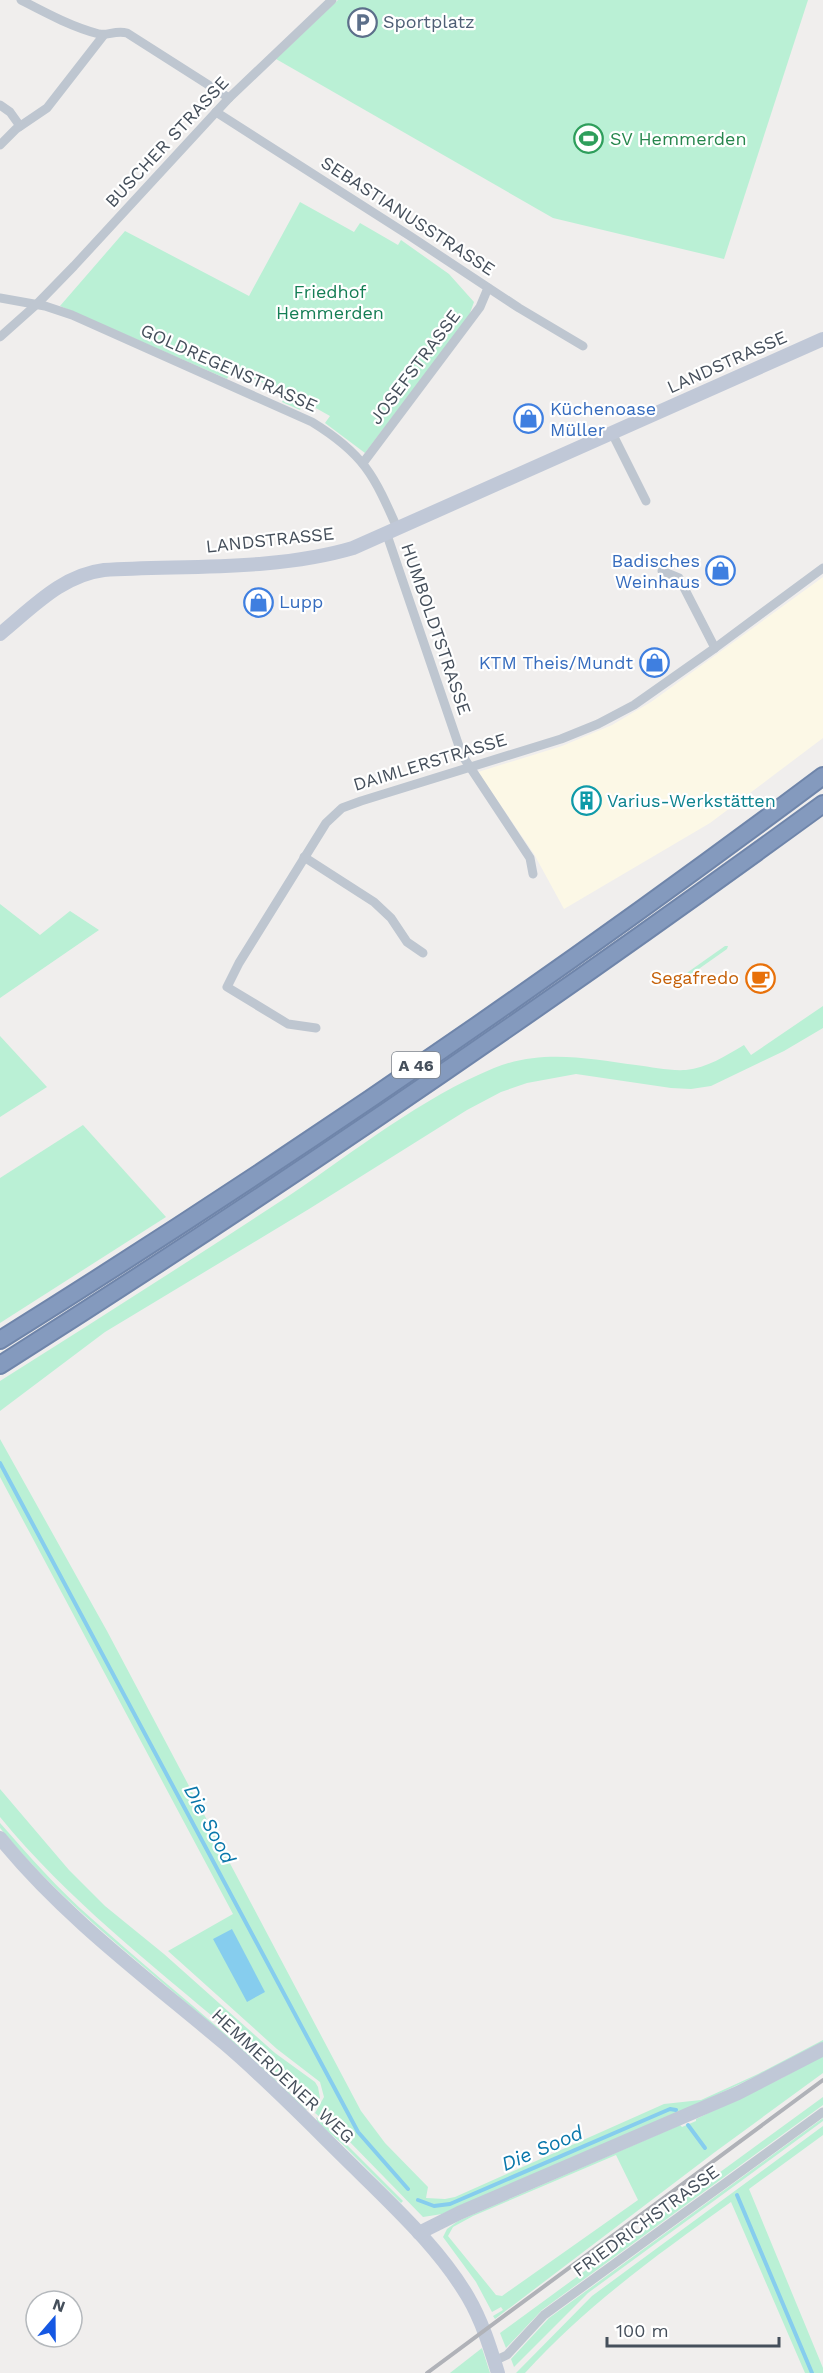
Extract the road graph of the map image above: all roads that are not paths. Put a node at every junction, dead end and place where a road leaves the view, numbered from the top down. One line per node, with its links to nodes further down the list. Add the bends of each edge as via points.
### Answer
1 (21, 0): 3 (street)
2 (326, 2): 4 (street, BUSCHER STRASSE)
3 (104, 36): 4 (street, via 115,31 127,33); 7 (street, via 47,108)
4 (229, 98): 6 (street, BUSCHER STRASSE)
5 (0, 105): 7 (street)
6 (216, 112): 9 (street, SEBASTIANUSSTRASSE); 11 (street, BUSCHER STRASSE)
7 (20, 126): 8 (street)
8 (0, 145)
9 (488, 288): 14 (street, SEBASTIANUSSTRASSE); 16 (street, JOSEFSTRASSE, via 480,307)
10 (0, 298): 11 (street, GOLDREGENSTRASSE)
11 (37, 304): 12 (street, BUSCHER STRASSE); 16 (street, GOLDREGENSTRASSE, via 72,315 294,413 330,434)
12 (0, 337)
13 (823, 339): 15 (street, LANDSTRASSE)
14 (583, 346)
15 (612, 433): 17 (street); 18 (street, LANDSTRASSE)
16 (363, 463): 18 (street, GOLDREGENSTRASSE, via 378,483)
17 (646, 501)
18 (392, 532): 21 (street, LANDSTRASSE, via 353,548 311,558 86,573 58,587); 23 (street, HUMBOLDTSTRASSE)
19 (823, 568): 22 (street, DAIMLERSTRASSE)
20 (662, 571): 22 (street, via 679,578)
21 (0, 634)
22 (715, 648): 23 (street, DAIMLERSTRASSE, via 634,705 598,724)
23 (468, 766): 26 (street, DAIMLERSTRASSE, via 346,806 326,823); 27 (street, HUMBOLDTSTRASSE, via 530,858)
24 (823, 776): 30 (highway, A 46, via 723,851 314,1136)
25 (823, 804): 31 (highway, A 46, via 567,988 327,1153)
26 (304, 857): 28 (street, via 380,907 407,942); 29 (street, DAIMLERSTRASSE, via 227,987 288,1024)
27 (533, 874)
28 (423, 953)
29 (316, 1028)
30 (0, 1340)
31 (0, 1365)
32 (0, 1838): 35 (street, HEMMERDENER WEG, via 108,1947 250,2066)
33 (823, 2049): 35 (street, via 738,2093)
34 (823, 2112): 36 (street, FRIEDRICHSTRASSE, via 542,2317)
35 (419, 2233): 36 (street, HEMMERDENER WEG, via 468,2297)
36 (496, 2367)

